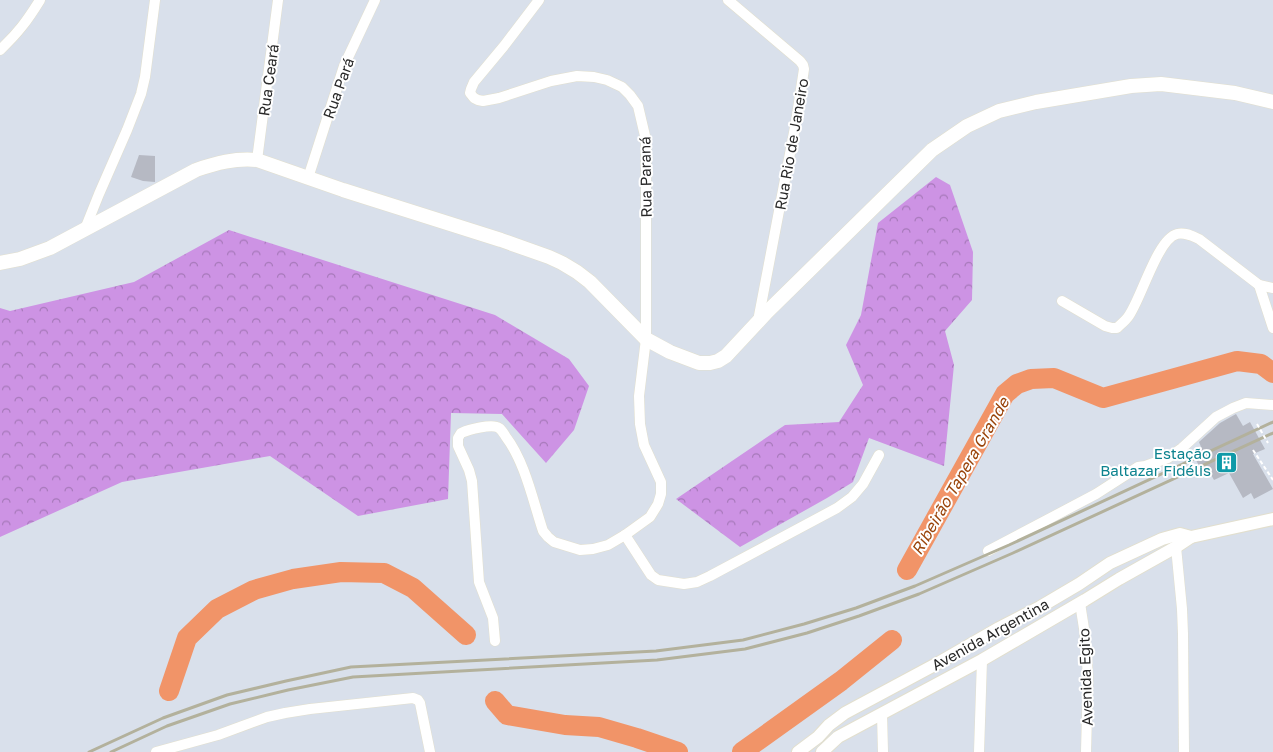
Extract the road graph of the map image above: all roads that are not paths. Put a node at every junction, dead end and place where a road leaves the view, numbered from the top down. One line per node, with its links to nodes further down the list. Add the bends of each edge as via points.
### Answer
1 (40, 0): 7 (street, via 18,32)
2 (155, 0): 11 (street, via 141,94)
3 (278, 0): 9 (street, Rua Ceará)
4 (375, 0): 10 (street, Rua Pará, via 344,66)
5 (539, 0): 18 (street, Rua Paraná, via 470,90 478,100 484,101 551,81 577,76 594,77 622,87 638,106 646,140)
6 (728, 0): 16 (street, Rua Rio de Janeiro, via 800,61 804,69)
7 (0, 50)
8 (1273, 102): 16 (main road, via 1235,93 1161,84 1131,86 999,111 967,126 932,150)
9 (257, 160): 10 (main road); 11 (main road, via 220,162 196,170)
10 (308, 178): 18 (main road, via 562,262 590,282)
11 (85, 230): 12 (main road, via 50,248)
12 (0, 263)
13 (1259, 285): 14 (street); 15 (street, via 1200,239 1190,234 1177,234 1158,254 1131,312 1118,328 1105,326); 17 (street)
14 (1273, 288)
15 (1062, 301)
16 (758, 321): 18 (main road, via 718,361 699,363)
17 (1273, 328)
18 (646, 339): 22 (street, via 639,396 640,424 644,445 661,482 661,494 650,517)
19 (1273, 405): 25 (street, via 1246,404 1233,408 1216,417 1168,458 1138,467 1096,494)
20 (879, 455): 22 (street, via 863,484 837,508 697,582 684,584 654,578)
21 (1273, 519): 23 (street, Avenida Argentina)
22 (625, 535): 31 (street, via 593,549 580,550 554,542 543,531 521,464 503,432 492,426 461,433 458,446 472,481 479,582 493,618)
23 (1191, 537): 24 (street, Avenida Argentina); 26 (street, Avenida Argentina, via 1180,534 1162,539)
24 (1176, 548): 28 (street, Avenida Argentina); 41 (street, via 1184,634)
25 (988, 551)
26 (1110, 563): 27 (street, Avenida Argentina); 28 (street, via 1113,575)
27 (1099, 570): 29 (street, via 1105,578); 36 (street, Avenida Argentina, via 1040,607 845,713)
28 (1119, 579): 29 (street, Avenida Argentina)
29 (1104, 588): 30 (street, Avenida Argentina)
30 (1080, 603): 32 (street, Avenida Argentina); 40 (street, Avenida Egito, via 1088,677)
31 (495, 641)
32 (982, 660): 33 (street, Avenida Argentina); 39 (street)
33 (882, 714): 37 (street, Avenida Argentina, via 838,737); 38 (street)
34 (156, 752): 35 (street, via 285,713 413,698 420,703)
35 (430, 752)
36 (798, 752)
37 (822, 752)
38 (882, 752)
39 (978, 752)
40 (1086, 752)
41 (1184, 752)

